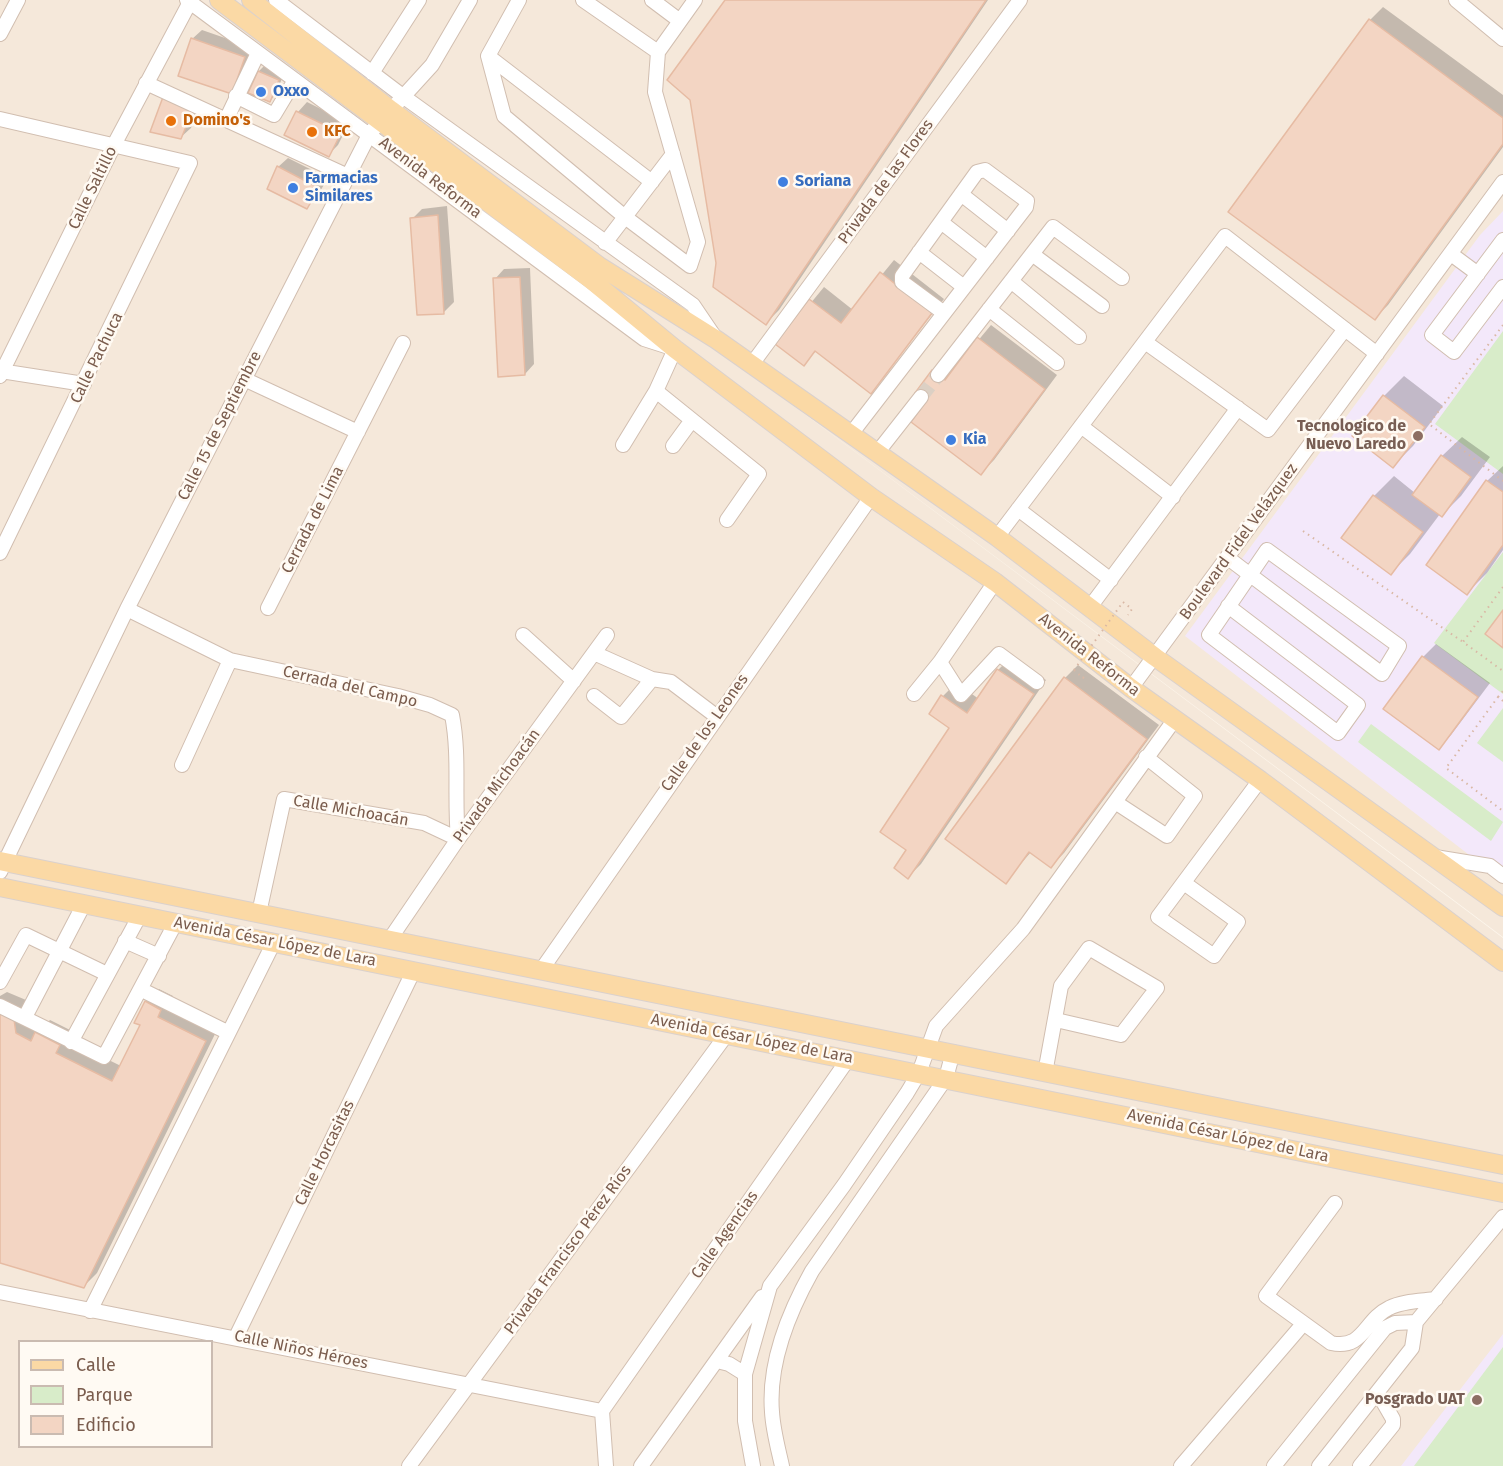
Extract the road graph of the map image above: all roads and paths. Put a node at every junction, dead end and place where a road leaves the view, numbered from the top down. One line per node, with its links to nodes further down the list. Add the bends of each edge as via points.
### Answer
1 (18, 0): 15 (street)
2 (219, 0): 24 (main road, Avenida Reforma)
3 (250, 0): 24 (main road, Avenida Reforma)
4 (276, 0): 20 (street, Avenida Reforma)
5 (419, 0): 20 (street)
6 (470, 0): 24 (street, Calle 15 de Septiembre, via 432,65)
7 (519, 0): 19 (street)
8 (583, 0): 17 (street)
9 (652, 0): 14 (street)
10 (695, 0): 14 (street)
11 (1020, 0): 59 (street, Privada de las Flores)
12 (1456, 0): 16 (street)
13 (188, 1): 18 (street, Avenida Reforma); 22 (street, Calle Saltillo)
14 (680, 21): 17 (street)
15 (0, 34)
16 (1503, 39)
17 (658, 52): 28 (street, via 655,92)
18 (258, 53): 21 (street, Avenida Reforma); 23 (street)
19 (488, 56): 30 (street); 33 (street, via 504,116)
20 (372, 73): 24 (street, Avenida Reforma)
21 (295, 80): 23 (street, via 274,115); 24 (street, Avenida Reforma)
22 (146, 83): 26 (street); 27 (street, Calle Saltillo)
23 (236, 96): 26 (street)
24 (386, 116): 29 (street, Calle 15 de Septiembre); 37 (street, Avenida Reforma); 53 (main road, Avenida Reforma, via 599,266); 56 (main road, Avenida Reforma)
25 (0, 119): 27 (street)
26 (226, 120): 29 (street)
27 (115, 143): 60 (street, Calle Saltillo); 63 (street, Calle Pachuca, via 190,163)
28 (673, 154): 30 (street); 33 (street, via 698,242 690,266)
29 (348, 176): 62 (street, Calle 15 de Septiembre)
30 (652, 182): 33 (street)
31 (1501, 187): 40 (street, Boulevard Fidel Velázquez)
32 (961, 194): 34 (street); 35 (street); 35 (street, via 977,172 985,170 1027,201)
33 (625, 217): 37 (street)
34 (941, 222): 38 (street); 41 (street)
35 (1008, 231): 41 (street)
36 (1503, 240): 42 (street)
37 (605, 243): 53 (street, Avenida Reforma, via 693,305)
38 (919, 252): 45 (street); 49 (street, via 902,282)
39 (1032, 254): 43 (street, via 1053,227); 44 (street); 47 (street)
40 (1451, 254): 42 (street); 57 (street, Boulevard Fidel Velázquez)
41 (987, 258): 45 (street)
42 (1478, 274): 46 (street, via 1432,335 1454,352)
43 (1122, 278)
44 (1011, 281): 48 (street); 52 (street)
45 (964, 287): 49 (street)
46 (1503, 287)
47 (1102, 306)
48 (989, 309): 58 (street); 61 (street)
49 (944, 313): 70 (street)
50 (1503, 325): 74 (path, via 1429,424)
51 (1345, 329): 55 (street, via 1225,236); 57 (street); 66 (street, via 1268,430)
52 (1079, 336)
53 (717, 340): 59 (main road, Avenida Reforma)
54 (403, 342): 69 (street, Cerrada de Lima)
55 (1145, 342): 66 (street); 68 (street)
56 (675, 349): 64 (street); 75 (main road, Avenida Reforma)
57 (1377, 354): 82 (street, Boulevard Fidel Velázquez)
58 (1057, 363)
59 (752, 364): 70 (main road, Avenida Reforma)
60 (1, 373): 63 (street)
61 (938, 375)
62 (244, 379): 69 (street); 90 (street, Calle 15 de Septiembre)
63 (84, 384): 81 (street, Calle Pachuca)
64 (656, 391): 67 (street); 71 (street)
65 (921, 397): 73 (street)
66 (1238, 408): 76 (street)
67 (692, 420): 72 (street); 78 (street, via 759,474)
68 (1081, 426): 76 (street); 77 (street)
69 (358, 432): 88 (street, Cerrada de Lima)
70 (851, 434): 73 (main road, Avenida Reforma)
71 (623, 445)
72 (673, 446)
73 (877, 453): 80 (main road, Avenida Reforma)
74 (1503, 481)
75 (871, 497): 85 (main road, Avenida Reforma); 110 (street, Calle de los Leones)
76 (1173, 497): 84 (street)
77 (1018, 509): 80 (street); 84 (street)
78 (727, 520)
79 (1303, 531): 94 (path)
80 (997, 537): 89 (main road, Avenida Reforma)
81 (0, 553)
82 (1228, 558): 83 (street); 96 (street, Boulevard Fidel Velázquez)
83 (1249, 574): 83 (street, via 1267,550 1399,646 1382,674); 87 (street)
84 (1112, 580): 89 (street)
85 (995, 582): 98 (street); 104 (main road, Avenida Reforma)
86 (1503, 587): 94 (path)
87 (1228, 606): 87 (street, via 1209,635 1338,733 1358,705)
88 (268, 608)
89 (1090, 608): 96 (main road, Avenida Reforma)
90 (127, 609): 97 (street, Cerrada del Campo); 119 (street, Calle 15 de Septiembre)
91 (1127, 616): 100 (path, bridge, via 1132,609 1123,602 1074,670 1083,678)
92 (523, 635): 102 (street)
93 (607, 635): 95 (street, Privada Michoacán)
94 (1463, 642): 99 (path)
95 (594, 652): 101 (street); 102 (street, Privada Michoacán)
96 (1155, 657): 104 (street, Boulevard Fidel Velázquez); 118 (main road, Avenida Reforma)
97 (230, 660): 113 (street); 117 (street, Cerrada del Campo, via 398,696 452,715)
98 (940, 662): 103 (street, via 961,695 999,654); 106 (street)
99 (1503, 671)
100 (1085, 675)
101 (652, 679): 107 (street, via 621,717); 110 (street, via 671,682)
102 (574, 681): 117 (street, Privada Michoacán)
103 (1037, 682)
104 (1131, 688): 111 (main road, Avenida Reforma)
105 (1503, 691): 108 (path)
106 (914, 693)
107 (594, 696)
108 (1498, 697): 109 (path); 116 (path, via 1446,768)
109 (1503, 701)
110 (716, 716): 134 (street, Calle de los Leones)
111 (1175, 719): 112 (street); 114 (main road, Avenida Reforma)
112 (1146, 758): 115 (street); 115 (street, via 1195,796 1167,836)
113 (182, 765)
114 (1260, 780): 121 (street); 133 (main road, Avenida Reforma)
115 (1115, 802): 145 (street, via 1023,929 936,1026)
116 (1503, 811)
117 (458, 839): 125 (street, Calle Michoacán, via 424,823 284,799); 128 (street, Privada Michoacán)
118 (1435, 857): 120 (street, via 1490,866); 124 (main road, Avenida Reforma)
119 (1, 864): 125 (main road, Avenida César López de Lara)
120 (1503, 876)
121 (1184, 883): 121 (street, via 1238,922 1214,956 1158,917)
122 (0, 887): 123 (main road, Avenida César López de Lara)
123 (84, 904): 126 (main road, Avenida César López de Lara); 131 (street)
124 (1503, 907)
125 (259, 913): 128 (main road, Avenida César López de Lara)
126 (140, 915): 127 (main road, Avenida César López de Lara); 129 (street)
127 (176, 922): 130 (main road, Avenida César López de Lara); 132 (street)
128 (390, 939): 134 (main road, Avenida César López de Lara)
129 (126, 942): 132 (street); 136 (street)
130 (274, 942): 135 (main road, Avenida César López de Lara); 142 (street)
131 (60, 951): 136 (street); 137 (street, via 26,935); 140 (street)
132 (159, 957): 138 (street)
133 (1503, 962)
134 (542, 969): 145 (main road, Avenida César López de Lara)
135 (414, 970): 143 (main road, Avenida César López de Lara); 163 (street, Calle Horcasitas)
136 (107, 974): 144 (street)
137 (0, 982)
138 (142, 990): 142 (street); 144 (street, via 107,1055 100,1056)
139 (0, 1006): 140 (street)
140 (25, 1017): 144 (street)
141 (1056, 1020): 141 (street, via 1061,986 1089,948 1157,988 1121,1035); 149 (street)
142 (227, 1032): 160 (street)
143 (727, 1034): 147 (main road, Avenida César López de Lara); 166 (street, Privada Francisco Pérez Ríos)
144 (71, 1042)
145 (929, 1047): 146 (main road, Avenida César López de Lara); 148 (street)
146 (953, 1052): 149 (main road, Avenida César López de Lara); 150 (street)
147 (849, 1058): 148 (main road, Avenida César López de Lara); 168 (street, Calle Agencias)
148 (919, 1072): 150 (main road, Avenida César López de Lara); 152 (street)
149 (1045, 1073): 151 (main road, Avenida César López de Lara)
150 (945, 1078): 153 (main road, Avenida César López de Lara); 154 (street)
151 (1503, 1166)
152 (844, 1185): 154 (street); 157 (street)
153 (1503, 1193)
154 (862, 1199): 173 (street, via 812,1271 787,1324 773,1381 772,1404)
155 (1335, 1203): 162 (street, via 1266,1296)
156 (1503, 1217): 159 (street)
157 (770, 1286): 164 (street); 165 (street)
158 (0, 1292): 160 (street, Calle Niños Héroes)
159 (1436, 1299): 161 (street); 162 (street, via 1387,1308 1353,1343 1343,1346 1331,1343)
160 (90, 1311): 163 (street, Calle Niños Héroes)
161 (1416, 1322): 167 (street, via 1412,1348); 175 (street, via 1395,1323 1385,1328)
162 (1303, 1324): 174 (street)
163 (236, 1336): 166 (street, Calle Niños Héroes)
164 (717, 1361): 165 (street); 171 (street)
165 (745, 1374): 172 (street, via 745,1421)
166 (468, 1384): 168 (street, Calle Niños Héroes); 169 (street, Privada Francisco Pérez Ríos)
167 (1378, 1393): 176 (street); 177 (street, via 1393,1425)
168 (602, 1411): 170 (street)
169 (409, 1466)
170 (606, 1466)
171 (641, 1466)
172 (753, 1466)
173 (782, 1466)
174 (1181, 1466)
175 (1274, 1466)
176 (1319, 1466)
177 (1360, 1466)

